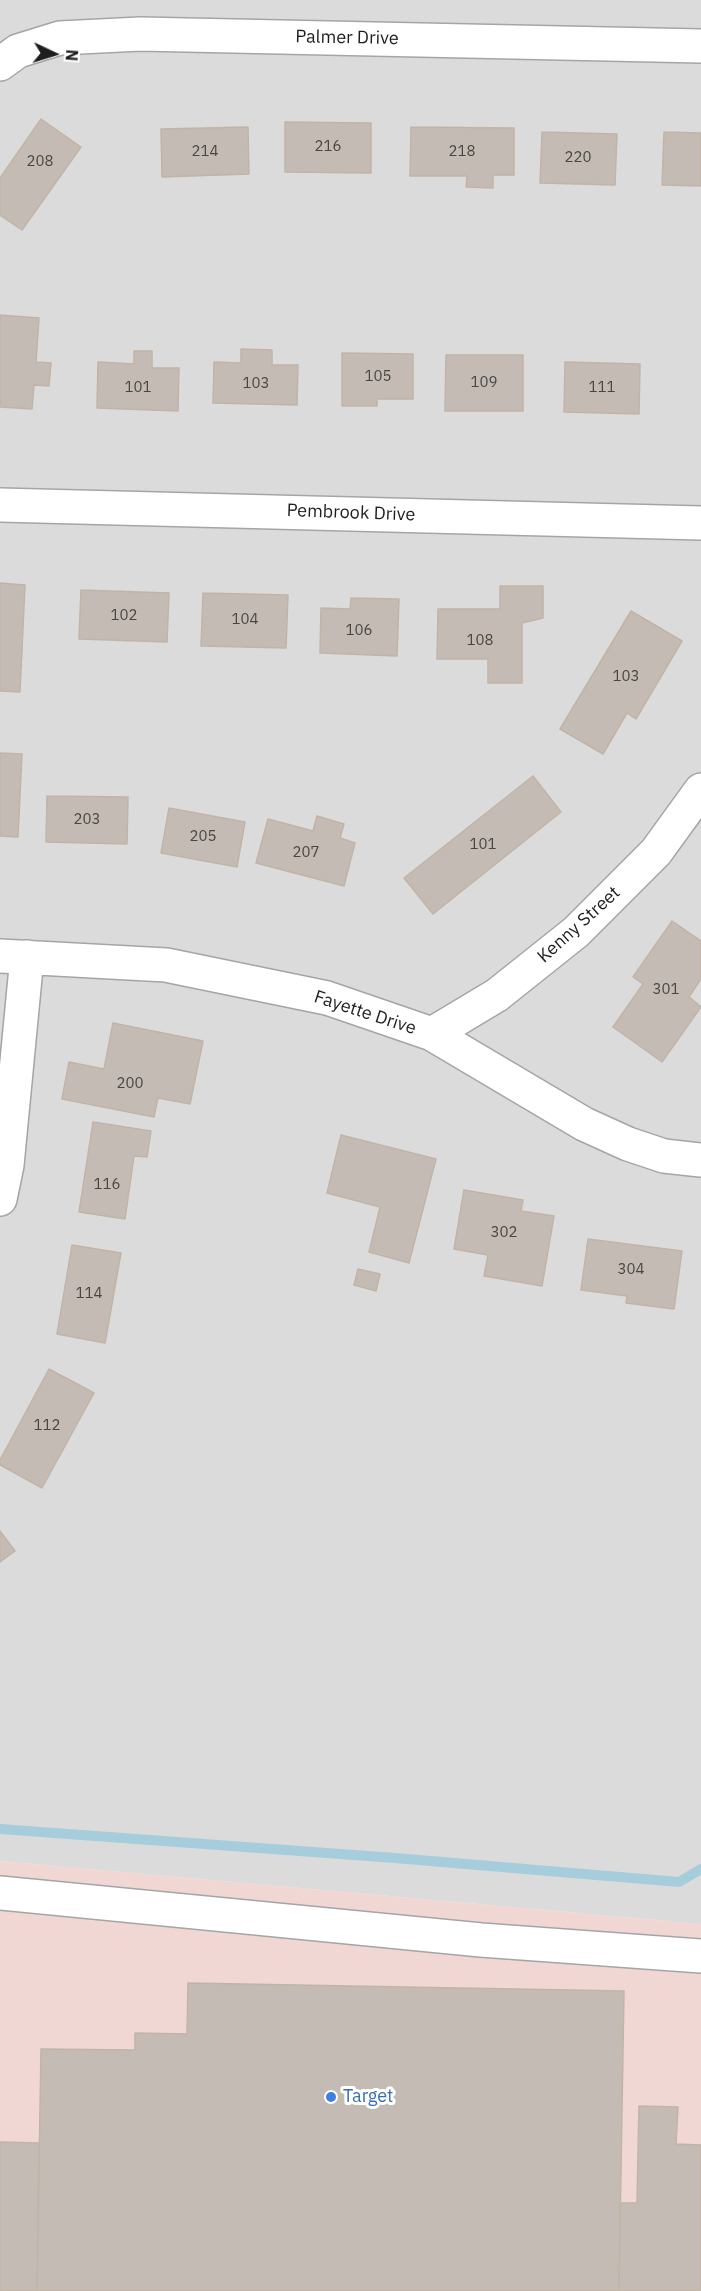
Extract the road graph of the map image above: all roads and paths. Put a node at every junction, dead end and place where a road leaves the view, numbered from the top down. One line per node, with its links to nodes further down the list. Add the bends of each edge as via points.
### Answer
1 (701, 46): 2 (street, Palmer Drive, via 140,34 60,38 18,51)
2 (0, 64)
3 (0, 505): 4 (street, Pembrook Drive)
4 (701, 523)
5 (701, 789): 7 (street, Kenny Street, via 656,852 576,932 496,995)
6 (14, 956): 7 (street, Fayette Drive, via 166,965 327,998); 9 (street, via 7,1165)
7 (432, 1034): 8 (street, Fayette Drive, via 585,1124 664,1156)
8 (701, 1160)
9 (0, 1199)
10 (0, 1893): 11 (street, via 481,1940)
11 (701, 1956)

